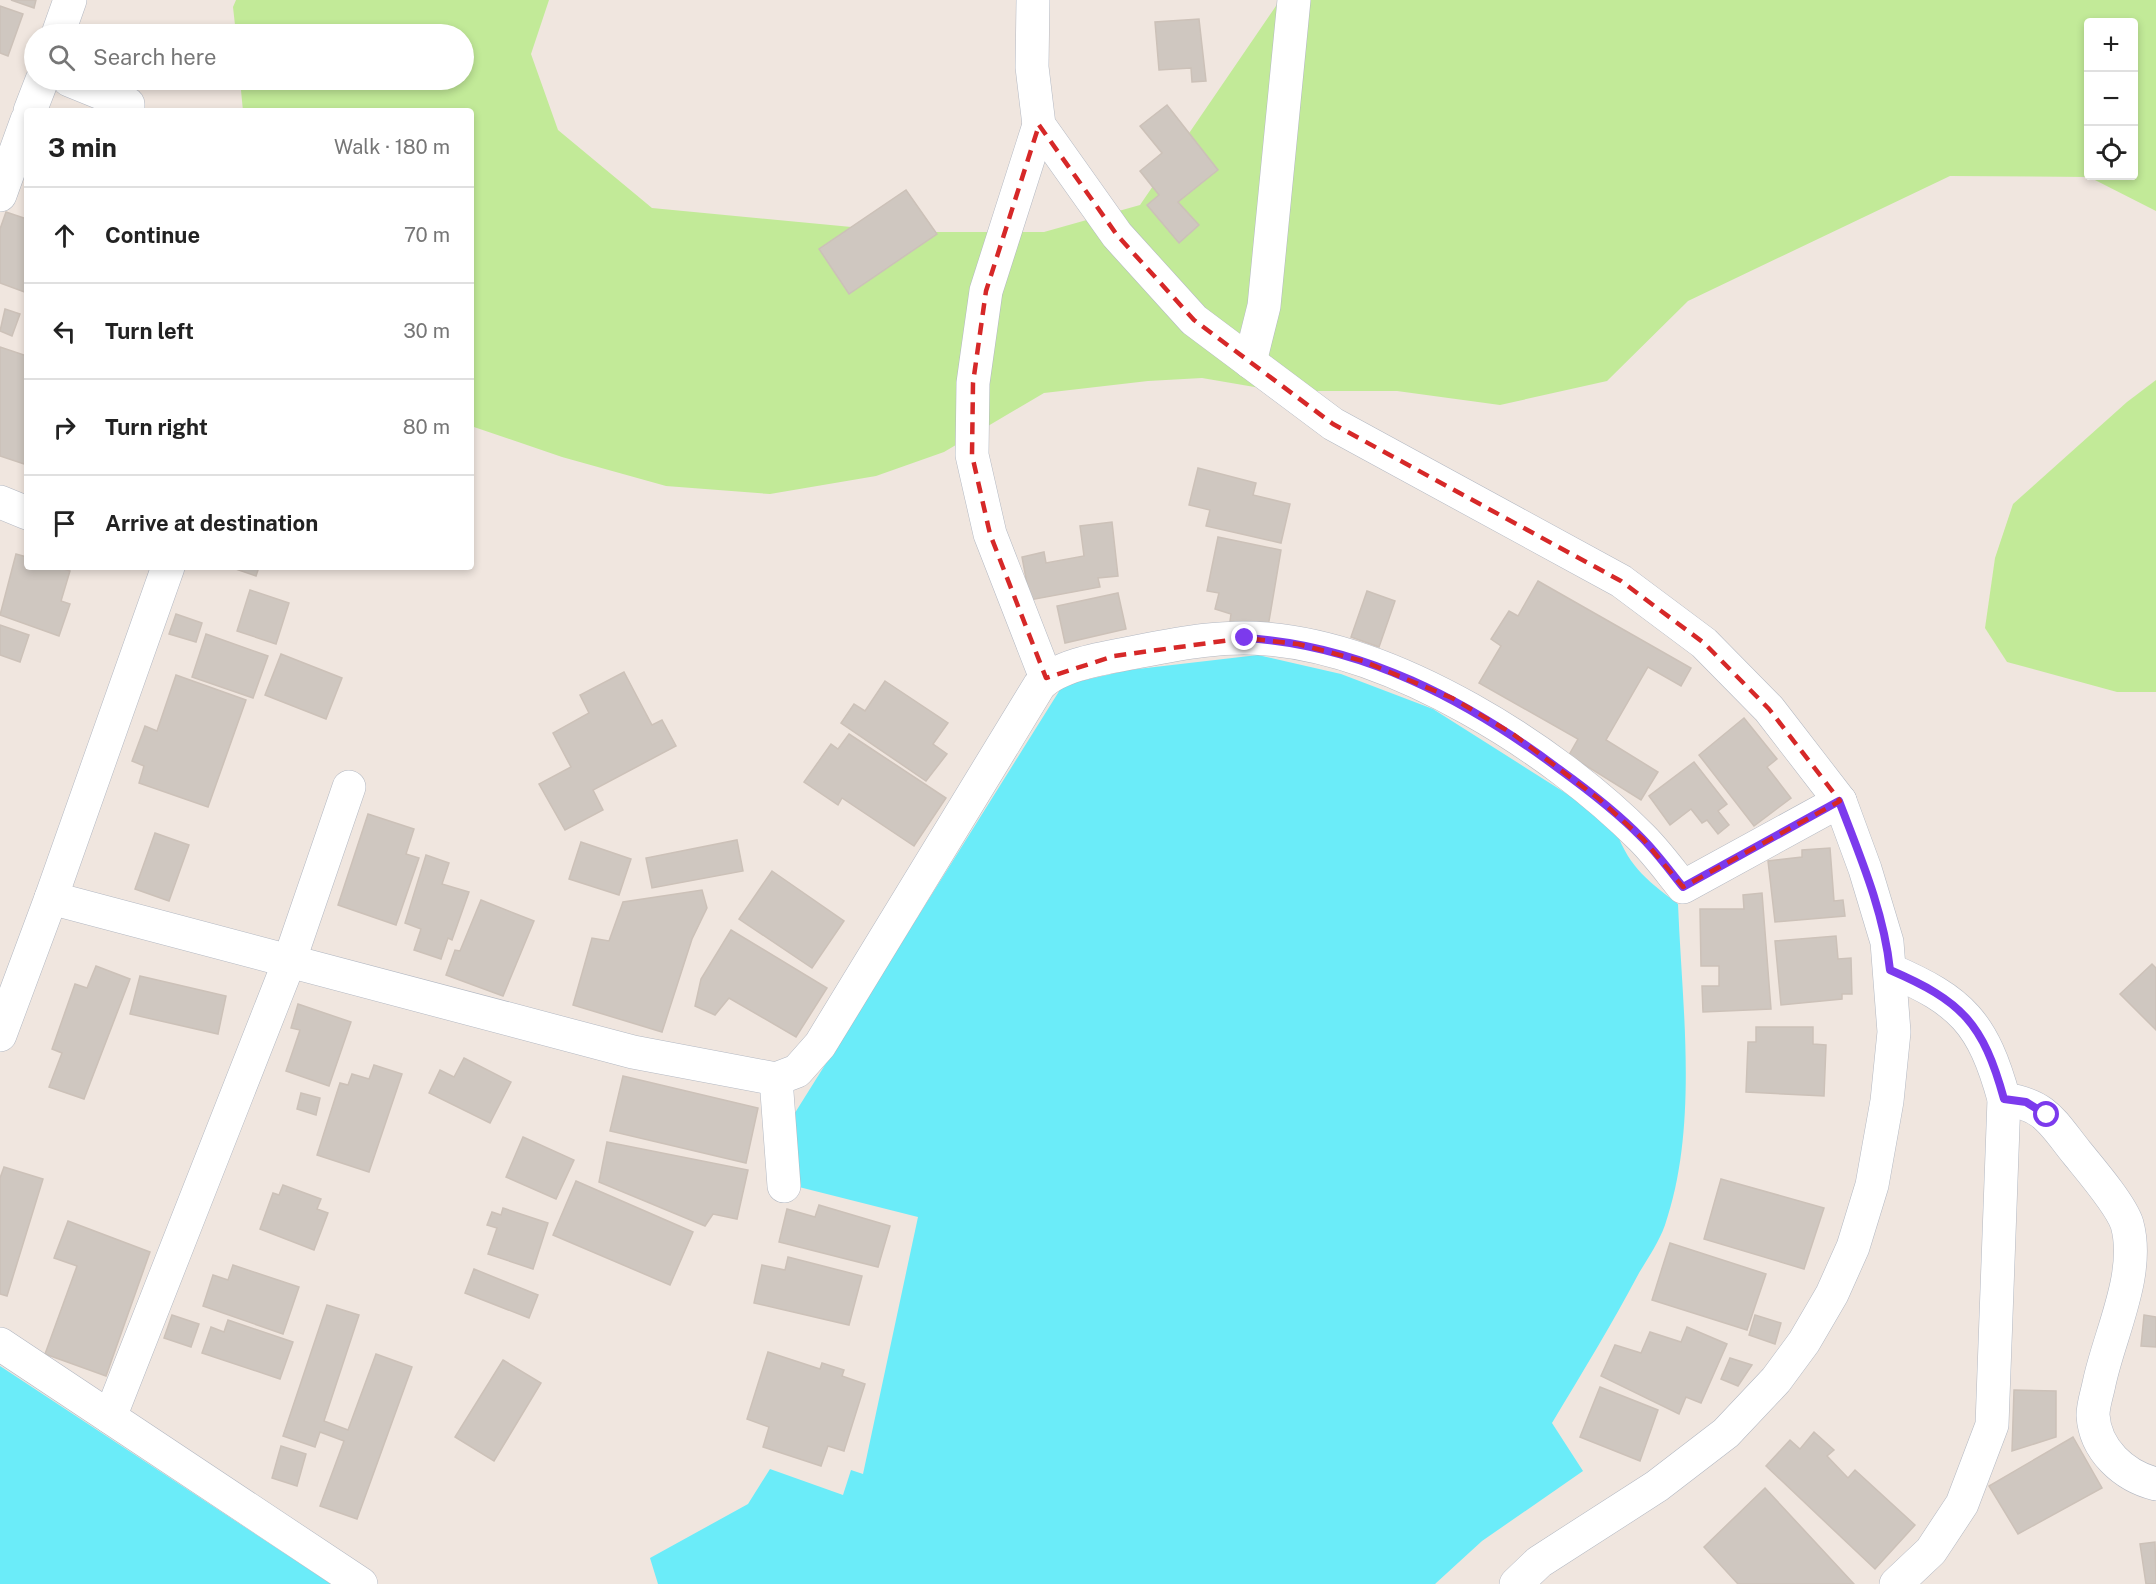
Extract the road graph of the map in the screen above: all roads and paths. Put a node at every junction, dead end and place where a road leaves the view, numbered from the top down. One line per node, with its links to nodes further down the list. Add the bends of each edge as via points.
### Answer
1 (70, 0): 4 (street)
2 (1033, 0): 9 (street, via 1032,67)
3 (1294, 0): 12 (street, via 1264,306)
4 (62, 24)
5 (38, 90): 7 (street)
6 (94, 90): 8 (street, via 128,104)
7 (31, 108)
8 (128, 108)
9 (1039, 125): 12 (street, via 1117,235 1194,320); 16 (street, via 986,291 973,383 972,455 990,534)
10 (24, 128): 11 (street)
11 (0, 195)
12 (1250, 362): 18 (street, via 1333,424 1630,588 1704,643 1769,709)
13 (0, 502): 14 (street)
14 (24, 512)
15 (167, 570): 19 (street)
16 (1046, 678): 18 (street, via 1114,656 1202,640 1245,638 1298,644 1363,661 1452,698 1512,734 1599,799 1643,839 1683,887); 23 (street, via 820,1046 797,1071)
17 (349, 787): 20 (street)
18 (1839, 801): 21 (street, via 1865,869 1887,942)
19 (51, 898): 20 (street); 22 (street)
20 (289, 962): 23 (street, via 633,1052); 27 (street)
21 (1890, 970): 24 (street, via 1938,994 1963,1013 1980,1033); 30 (street, via 1894,1032 1872,1185 1833,1294 1804,1342 1776,1380 1726,1432 1657,1486 1539,1562)
22 (0, 1035)
23 (776, 1079): 25 (street)
24 (2004, 1099): 28 (street, via 2026,1102 2047,1115 2127,1223 2127,1286 2093,1413 2096,1429 2113,1462); 31 (street, via 1992,1425 1962,1504 1931,1551)
25 (784, 1186)
26 (0, 1344): 27 (street)
27 (110, 1417): 29 (street)
28 (2156, 1484)
29 (361, 1584)
30 (1516, 1584)
31 (1896, 1584)

